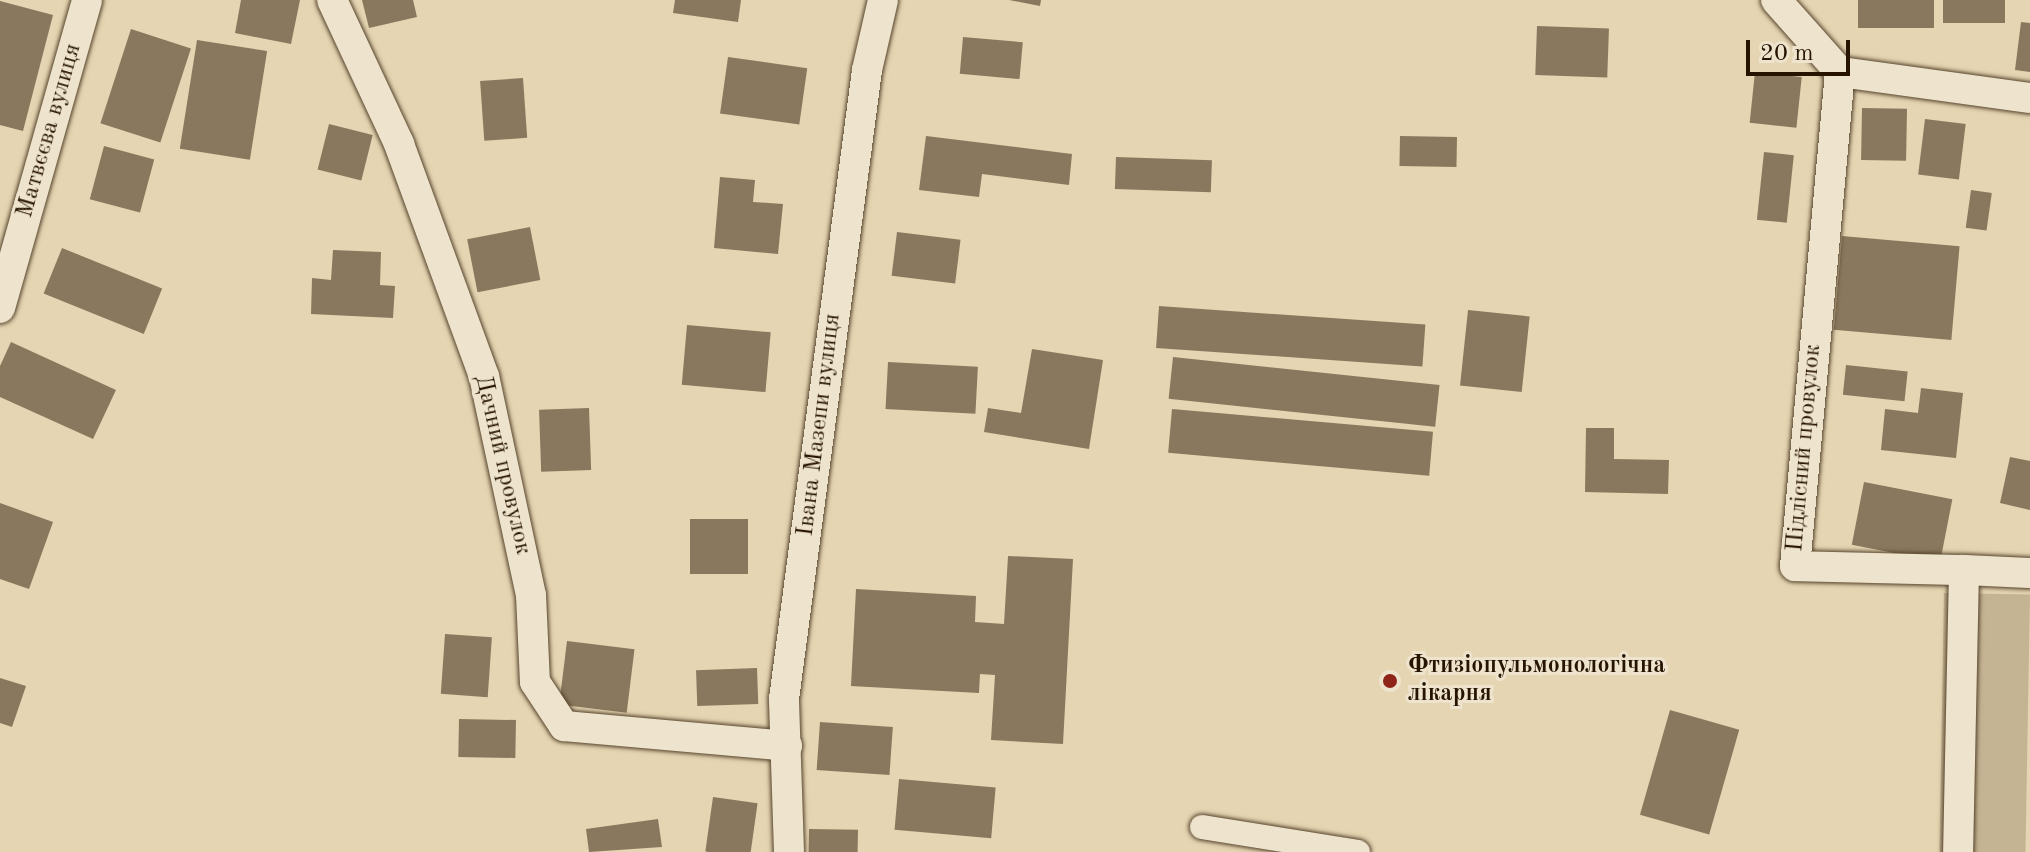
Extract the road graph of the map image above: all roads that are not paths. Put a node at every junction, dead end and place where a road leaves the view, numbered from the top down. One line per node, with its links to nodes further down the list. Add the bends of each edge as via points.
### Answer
1 (87, 0): 7 (street, Матвєєва вулиця)
2 (332, 0): 10 (street, Дачний провулок, via 399,144 484,376 531,595 535,682 564,726)
3 (883, 0): 10 (street, Івана Мазепи вулиця, via 867,70 786,684)
4 (1776, 0): 5 (street)
5 (1840, 72): 6 (street); 8 (street, Підлісний провулок, via 1795,566)
6 (2030, 98)
7 (0, 308)
8 (1964, 570): 9 (street); 14 (street)
9 (2030, 573)
10 (787, 746): 12 (street, Івана Мазепи вулиця)
11 (1202, 827): 13 (street)
12 (789, 852)
13 (1358, 852)
14 (1958, 852)

